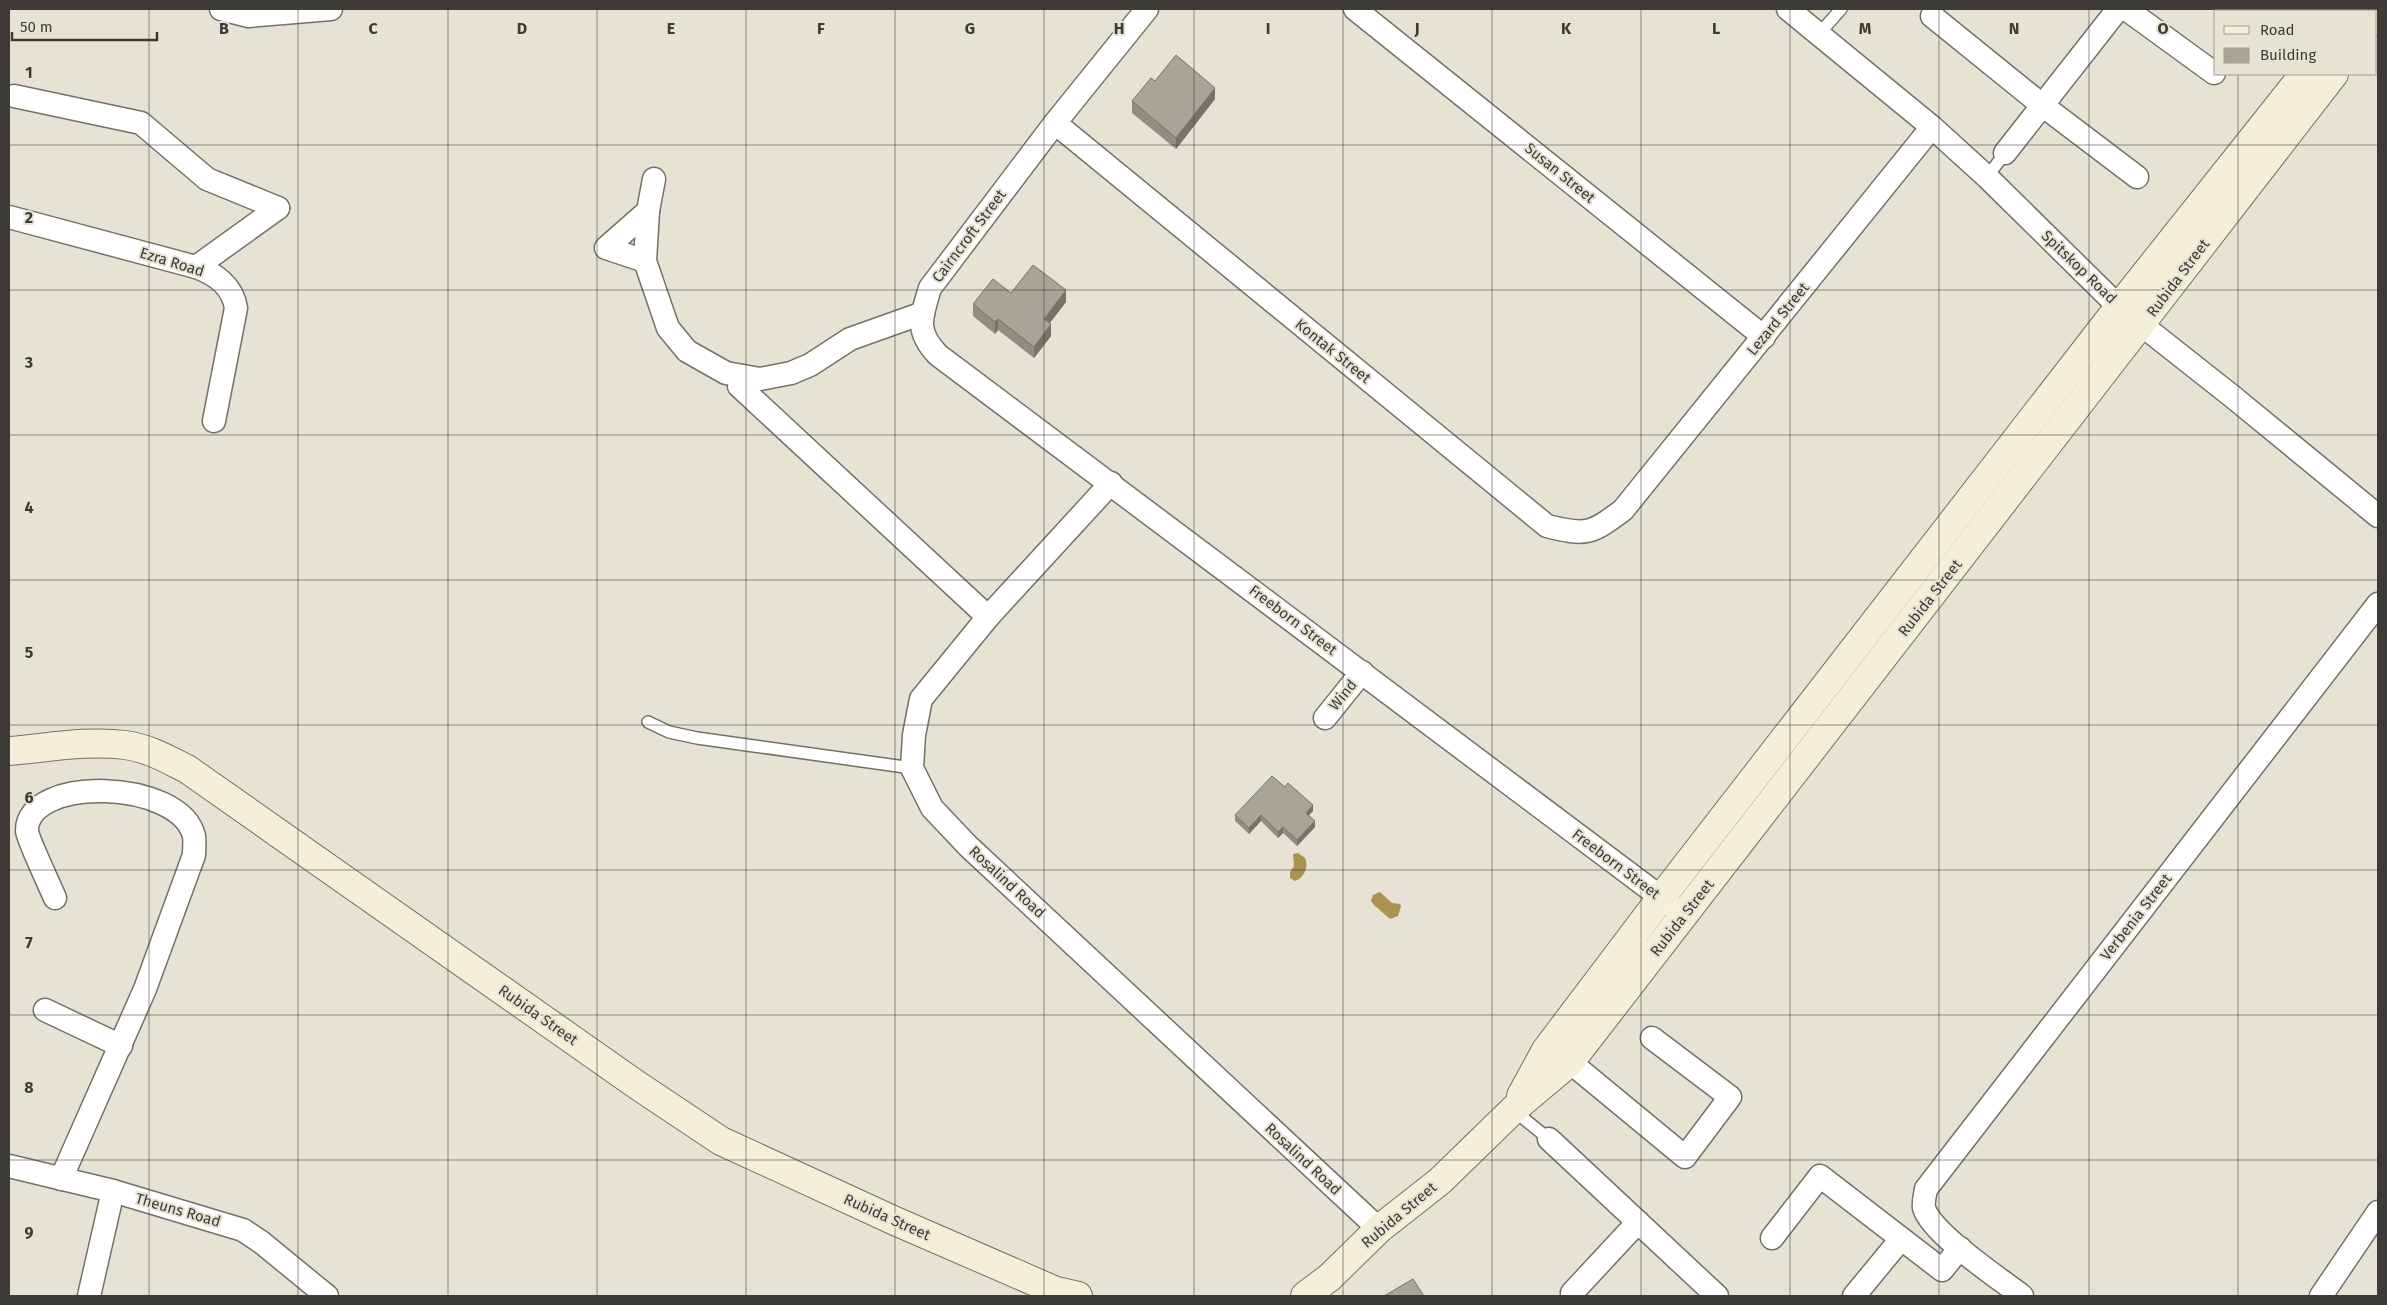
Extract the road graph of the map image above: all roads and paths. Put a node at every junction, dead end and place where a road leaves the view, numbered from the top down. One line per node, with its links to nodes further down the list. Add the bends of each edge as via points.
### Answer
1 (221, 9): 2 (street, via 249,16)
2 (331, 9)
3 (1147, 9): 16 (street, Cairncroft Street)
4 (1355, 9): 29 (street, Susan Street)
5 (1788, 9): 10 (street, Spitskop Road)
6 (1841, 9): 10 (lane)
7 (2118, 9): 15 (street)
8 (2126, 9): 11 (street)
9 (1932, 16): 15 (street)
10 (1819, 34): 17 (street, Spitskop Road)
11 (2214, 72)
12 (2303, 75): 26 (street, Rubida Street)
13 (2333, 75): 28 (street, Rubida Street)
14 (14, 96): 25 (street, via 141,124 207,179 278,208)
15 (2042, 106): 18 (street); 20 (street)
16 (1055, 123): 27 (street, Cairncroft Street, via 930,288); 33 (street, Kontak Street, via 1547,526 1575,533 1591,531)
17 (1932, 127): 19 (street, Spitskop Road); 29 (street, Lezard Street)
18 (2005, 153): 19 (lane)
19 (1987, 177): 26 (street, Spitskop Road)
20 (2137, 177)
21 (654, 179): 22 (street)
22 (648, 211): 24 (street); 24 (street, via 606,248)
23 (9, 217): 25 (street, Ezra Road)
24 (646, 261): 27 (street, via 668,328 687,351 726,373 742,377 791,373 810,366 850,340)
25 (196, 267): 31 (street, Ezra Road, via 207,270 224,283 234,296 236,308)
26 (2119, 307): 28 (street, Spitskop Road); 45 (street, Rubida Street)
27 (923, 313): 32 (street, Freeborn Street, via 921,328 926,343 938,355)
28 (2142, 324): 34 (street, Spitskop Road); 46 (street, Rubida Street)
29 (1764, 336): 33 (street, Lezard Street)
30 (739, 386): 36 (street)
31 (214, 421)
32 (1111, 483): 36 (street); 37 (street, Freeborn Street)
33 (1623, 510)
34 (2378, 516)
35 (2378, 604): 61 (street, Verbenia Street, via 1926,1189 1925,1210)
36 (988, 617): 42 (street, via 920,699)
37 (1362, 672): 38 (street, Wind); 45 (street, Freeborn Street)
38 (1324, 718)
39 (648, 722): 42 (lane, via 669,732 697,738)
40 (92, 743): 41 (street, Rubida Street); 43 (street, via 55,760); 65 (street, Rubida Street, via 140,748 187,769 721,1141 1056,1291)
41 (9, 751)
42 (912, 768): 58 (street, Rosalind Road, via 932,808 968,846)
43 (9, 769)
44 (55, 898): 49 (street, via 27,832 30,817 61,794 96,791 141,794 170,807 187,822 194,836 194,855)
45 (1661, 898): 46 (street, Freeborn Street); 51 (street, Rubida Street, via 1546,1050)
46 (1685, 914): 50 (street, Rubida Street)
47 (45, 1010): 49 (street)
48 (1652, 1038): 50 (street, via 1730,1097 1686,1157)
49 (121, 1046): 54 (street)
50 (1570, 1062): 51 (street, Rubida Street)
51 (1513, 1110): 52 (lane); 58 (street, Rubida Street, via 1440,1181)
52 (1549, 1139): 56 (street)
53 (9, 1166): 54 (street, Theuns Road)
54 (61, 1179): 55 (street, Theuns Road)
55 (113, 1191): 63 (street); 64 (street, Theuns Road, via 243,1230)
56 (1638, 1222): 62 (street); 67 (street)
57 (2375, 1222): 70 (street)
58 (1379, 1229): 66 (street, Rubida Street, via 1330,1277)
59 (1772, 1238): 60 (street, via 1820,1176)
60 (1901, 1238): 61 (street, via 1942,1270); 68 (street)
61 (1951, 1241): 69 (street, Verbenia Street)
62 (1572, 1293)
63 (89, 1296)
64 (327, 1296)
65 (1078, 1296)
66 (1305, 1296)
67 (1717, 1296)
68 (1854, 1296)
69 (2022, 1296)
70 (2321, 1296)

